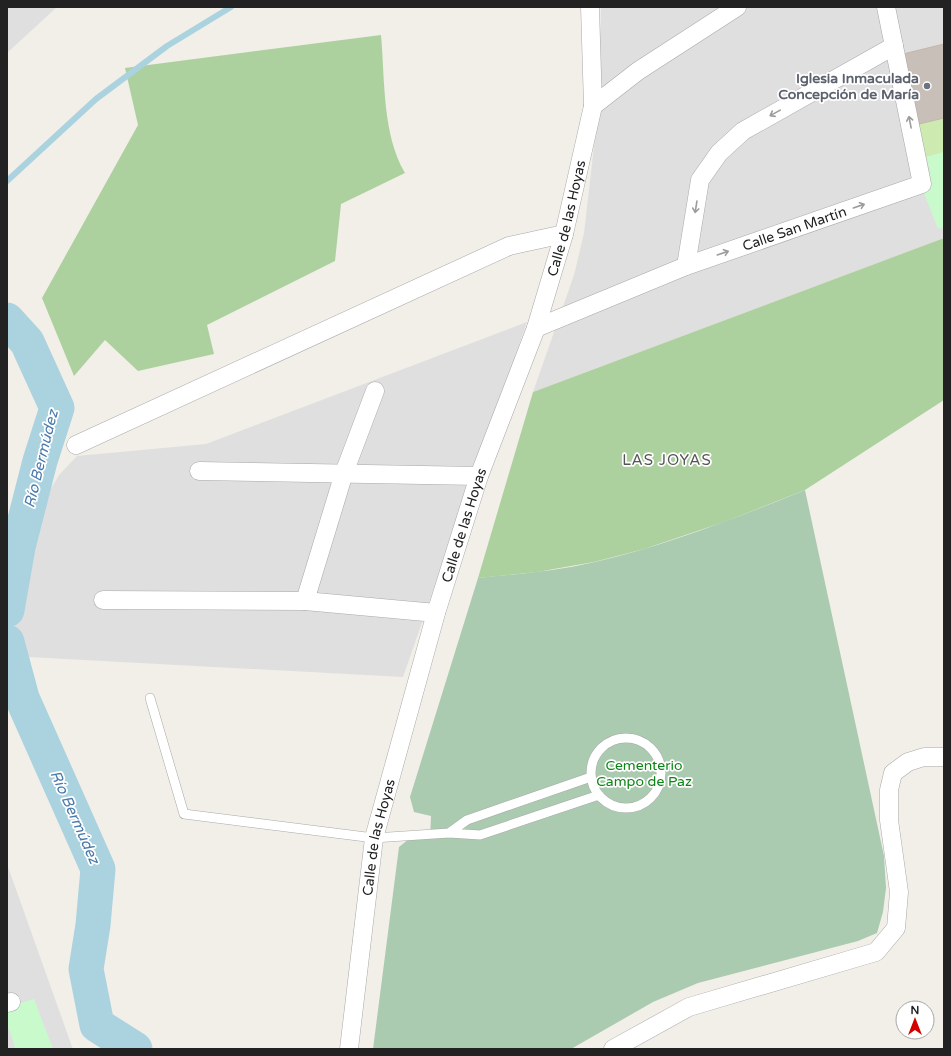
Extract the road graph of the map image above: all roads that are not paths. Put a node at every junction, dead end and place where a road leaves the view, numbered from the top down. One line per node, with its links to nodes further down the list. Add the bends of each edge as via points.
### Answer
1 (590, 7): 5 (street, Calle de las Hoyas)
2 (737, 7): 5 (street, via 638,71)
3 (886, 7): 4 (street)
4 (894, 46): 7 (street, one-way to 7, via 742,131 719,153 700,180); 7 (street, Calle San Martín, one-way to 4, via 922,184)
5 (593, 106): 6 (street, Calle de las Hoyas)
6 (564, 234): 8 (street, Calle de las Hoyas); 10 (street, via 509,246)
7 (686, 266): 8 (street, Calle San Martín)
8 (536, 328): 13 (street, Calle de las Hoyas)
9 (375, 391): 12 (street)
10 (76, 445)
11 (199, 471): 12 (street)
12 (344, 473): 13 (street); 15 (street)
13 (479, 476): 16 (street, Calle de las Hoyas)
14 (103, 600): 15 (street)
15 (305, 601): 16 (street)
16 (436, 613): 22 (street, Calle de las Hoyas)
17 (150, 698): 22 (lane, via 184,814)
18 (944, 757): 24 (street, via 924,757 908,762 893,773 889,790 889,820 899,892 896,928 876,952 689,1008)
19 (591, 777): 20 (lane); 20 (lane, via 591,767 597,753 608,742 617,739 637,739 654,750 659,759 662,779 653,797 645,803 635,807 620,807 606,802); 21 (lane, via 468,820)
20 (599, 795): 21 (lane, via 480,835)
21 (449, 833): 22 (lane)
22 (374, 838): 23 (street, Calle de las Hoyas)
23 (349, 1049)
24 (613, 1049)

